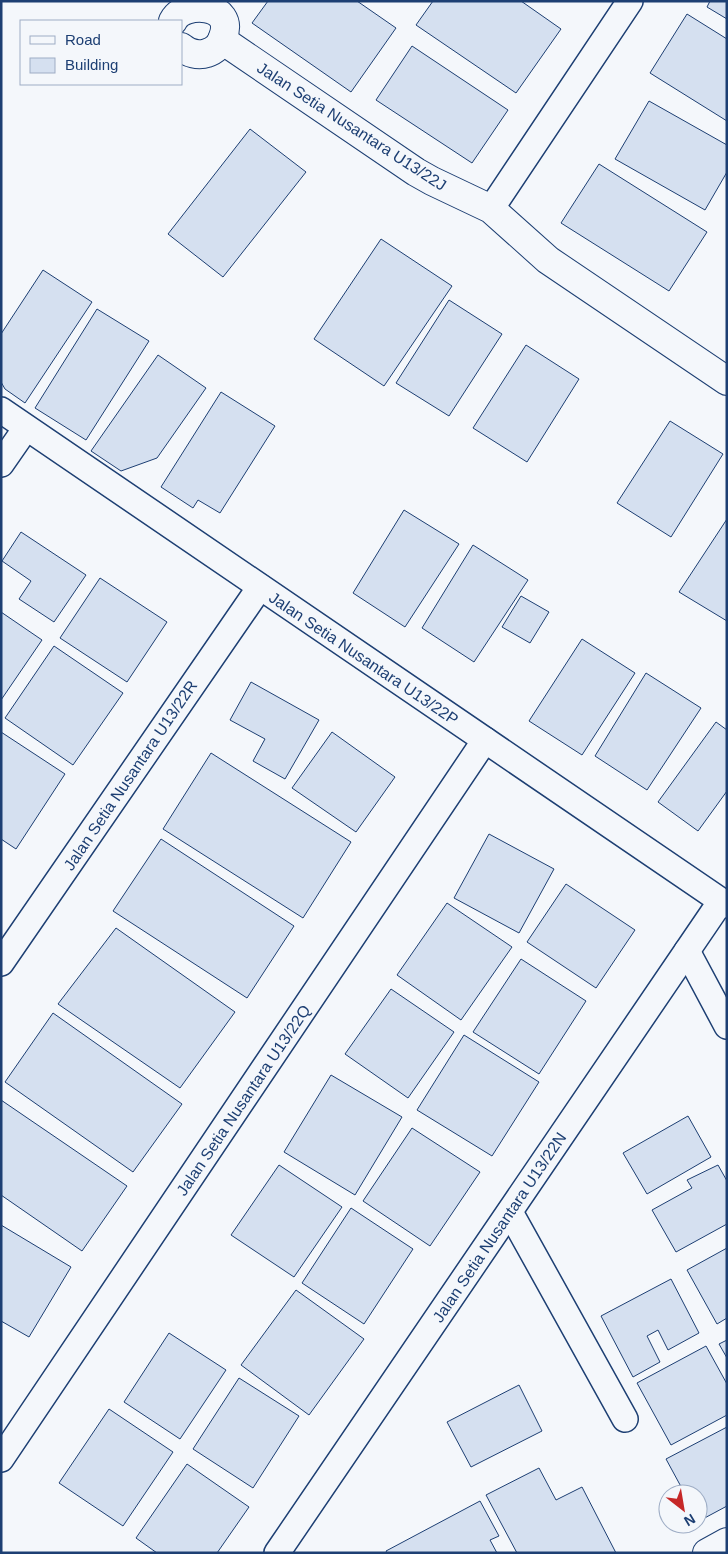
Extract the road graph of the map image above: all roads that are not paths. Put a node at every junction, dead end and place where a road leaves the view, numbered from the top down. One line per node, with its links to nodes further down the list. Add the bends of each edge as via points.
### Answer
1 (630, 1): 6 (street)
2 (213, 3): 3 (street, via 192,2); 4 (street, via 225,24)
3 (172, 11)
4 (222, 40): 5 (street, via 210,52 201,54); 6 (street, Jalan Setia Nusantara U13/22J, via 416,172)
5 (182, 48)
6 (492, 209): 7 (street, Jalan Setia Nusantara U13/22J, via 548,260)
7 (727, 381)
8 (1, 410): 9 (street, Jalan Setia Nusantara U13/22P)
9 (26, 428): 10 (street); 11 (street, Jalan Setia Nusantara U13/22P)
10 (1, 464)
11 (260, 587): 12 (street, Jalan Setia Nusantara U13/22P); 15 (street, Jalan Setia Nusantara U13/22R)
12 (485, 740): 13 (street, Jalan Setia Nusantara U13/22P); 19 (street, Jalan Setia Nusantara U13/22Q)
13 (724, 903): 14 (street, Jalan Setia Nusantara U13/22N)
14 (687, 951): 16 (street); 17 (street, Jalan Setia Nusantara U13/22N)
15 (1, 963)
16 (727, 1026)
17 (510, 1212): 18 (street); 21 (street, Jalan Setia Nusantara U13/22N)
18 (625, 1419)
19 (1, 1459)
20 (727, 1542): 22 (street)
21 (277, 1553)
22 (706, 1553)

